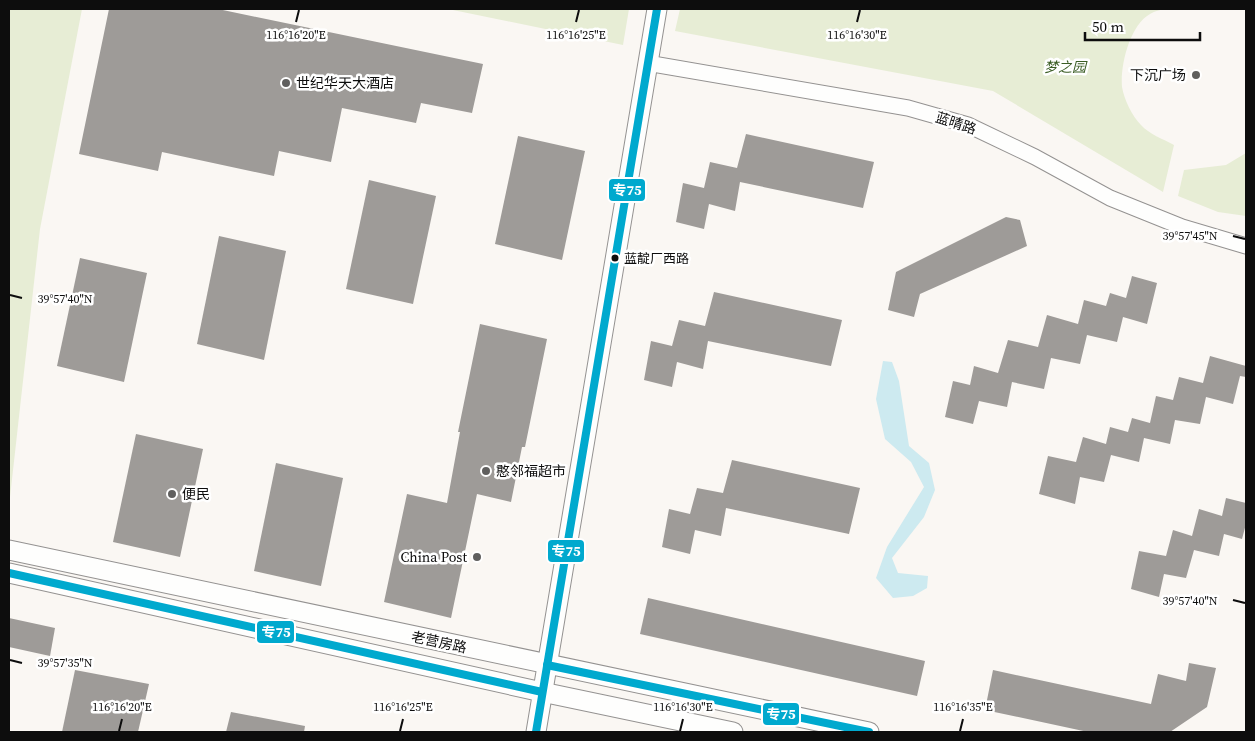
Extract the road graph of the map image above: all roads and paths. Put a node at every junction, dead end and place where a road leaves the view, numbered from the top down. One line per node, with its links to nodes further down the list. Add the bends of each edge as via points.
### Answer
1 (657, 9): 2 (street)
2 (647, 62): 3 (street, 蓝晴路, via 908,108 968,125 1035,156 1110,198 1182,227); 6 (street)
3 (1246, 246)
4 (9, 550): 6 (street, 老营房路)
5 (9, 573): 7 (street, 老营房路)
6 (546, 665): 7 (street); 10 (street, 老营房路)
7 (542, 692): 8 (street); 9 (street, 老营房路)
8 (536, 732)
9 (733, 732)
10 (869, 732)

